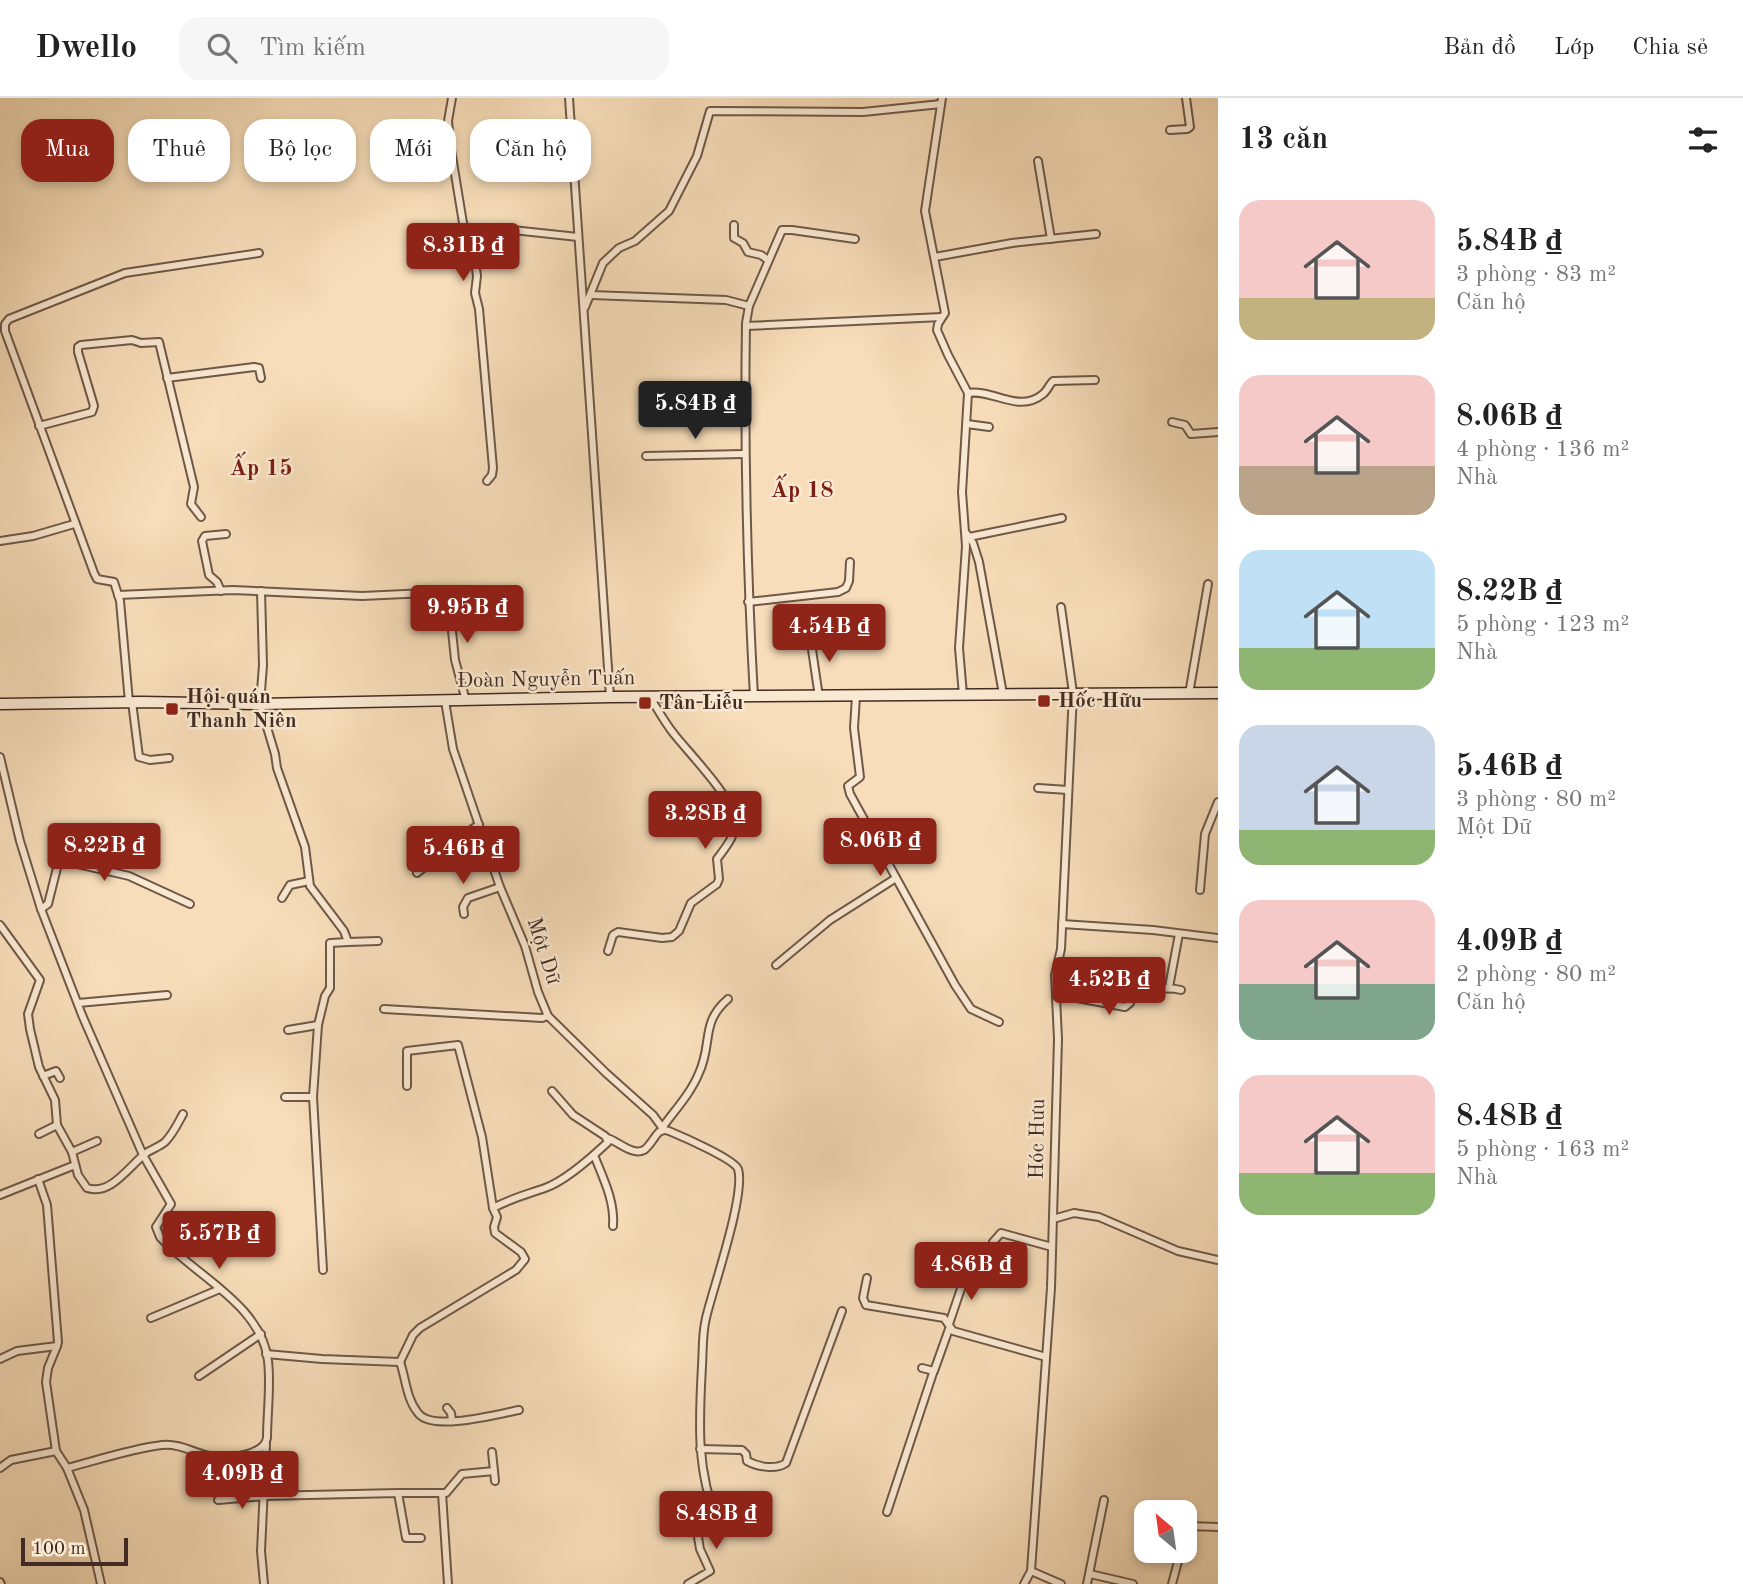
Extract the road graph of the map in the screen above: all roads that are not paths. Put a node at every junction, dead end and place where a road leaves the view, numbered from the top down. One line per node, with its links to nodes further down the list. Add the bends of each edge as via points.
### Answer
1 (452, 98): 8 (street, via 448,121)
2 (569, 98): 10 (street)
3 (1186, 98): 5 (street, via 1190,127)
4 (942, 101): 14 (street, via 925,211); 16 (street, via 863,113 710,111 697,156 669,211 603,263)
5 (1170, 130)
6 (1038, 162): 12 (street)
7 (734, 225): 15 (street, via 734,238 748,252)
8 (465, 228): 10 (street); 32 (street, via 477,276 493,468)
9 (1096, 234): 12 (street)
10 (578, 237): 18 (street)
11 (855, 239): 15 (street, via 782,230)
12 (1051, 239): 14 (street)
13 (260, 253): 27 (street, via 125,273 9,319 5,331)
14 (935, 257): 19 (street, via 946,313)
15 (768, 260): 17 (street)
16 (591, 295): 17 (street, via 726,300); 18 (street)
17 (749, 306): 20 (street)
18 (584, 309): 56 (street)
19 (942, 317): 20 (street); 24 (street, via 937,324 941,341)
20 (746, 327): 30 (street)
21 (167, 378): 22 (street, via 254,367 259,368); 27 (street, via 159,342 81,345 78,352 92,412); 33 (street, via 194,487 191,505)
22 (261, 378)
23 (1095, 380): 24 (street, via 1053,381 1044,394 1024,402)
24 (968, 393): 26 (street)
25 (1172, 422): 29 (street, via 1185,425 1191,433)
26 (967, 424): 28 (street); 37 (street, via 962,492)
27 (38, 426): 35 (street)
28 (989, 428)
29 (1218, 432)
30 (744, 454): 31 (street); 46 (street)
31 (646, 456)
32 (487, 481)
33 (201, 517)
34 (1062, 519): 37 (street)
35 (74, 524): 38 (street); 45 (street, via 97,579 114,582)
36 (226, 534): 41 (street, via 205,536 202,541 209,575)
37 (968, 535): 51 (street, via 979,562); 53 (street, via 959,648)
38 (0, 541)
39 (850, 562): 46 (street, via 849,581 838,592)
40 (1208, 584): 52 (street)
41 (221, 591): 42 (street); 45 (street)
42 (261, 591): 43 (street, via 362,596); 63 (street)
43 (448, 592): 44 (street); 60 (street, via 455,660)
44 (514, 594)
45 (118, 595): 61 (street)
46 (748, 602): 58 (street)
47 (1061, 607): 49 (street, Hóc Hưu)
48 (810, 636): 54 (street)
49 (1073, 693): 51 (main road, Đoàn Nguyễn Tuấn); 52 (main road, Đoàn Nguyễn Tuấn); 67 (street, Hóc Hưu)
50 (1218, 693): 52 (main road, Đoàn Nguyễn Tuấn)
51 (1003, 694): 53 (main road, Đoàn Nguyễn Tuấn)
52 (1189, 694)
53 (963, 695): 55 (main road, Đoàn Nguyễn Tuấn)
54 (819, 696): 55 (main road, Đoàn Nguyễn Tuấn); 58 (main road, Đoàn Nguyễn Tuấn)
55 (856, 696): 71 (street, via 854,728 860,777 848,786)
56 (610, 697): 57 (main road, Đoàn Nguyễn Tuấn); 60 (main road, Đoàn Nguyễn Tuấn)
57 (650, 697): 58 (main road, Đoàn Nguyễn Tuấn); 85 (street, via 735,812 735,829 717,859 717,884 691,903 679,931 662,939 618,932 612,935)
58 (754, 697)
59 (445, 701): 60 (main road, Đoàn Nguyễn Tuấn); 63 (main road, Đoàn Nguyễn Tuấn); 69 (street, Một Dữ, via 453,749)
60 (466, 701)
61 (131, 702): 62 (main road, Đoàn Nguyễn Tuấn); 63 (main road, Đoàn Nguyễn Tuấn); 65 (street, via 139,757)
62 (0, 704)
63 (260, 704): 72 (street, via 305,847)
64 (0, 757): 77 (street)
65 (169, 758)
66 (1038, 788): 67 (street)
67 (1069, 790): 79 (street, Hóc Hưu)
68 (1218, 802): 74 (street, via 1205,834)
69 (478, 824): 70 (street); 73 (street, Một Dữ)
70 (417, 873)
71 (896, 878): 86 (street, via 830,920); 97 (street, via 971,1009)
72 (309, 881): 75 (street, via 290,885); 84 (street)
73 (500, 887): 78 (street, via 468,898); 96 (street, Một Dữ)
74 (1199, 890)
75 (282, 898)
76 (190, 904): 77 (street, via 129,876 77,863 65,855 59,860 48,904)
77 (41, 909): 94 (street)
78 (464, 914)
79 (1062, 924): 81 (street); 91 (street, Hóc Hưu)
80 (0, 925): 100 (street, via 40,979 28,1014)
81 (1179, 934): 82 (street); 87 (street)
82 (1218, 938)
83 (378, 941): 84 (street)
84 (348, 942): 98 (street, via 330,943 330,988)
85 (608, 951)
86 (776, 965)
87 (1169, 987): 89 (street); 90 (street)
88 (1133, 988): 91 (street, via 1125,1007)
89 (1151, 988)
90 (1181, 990)
91 (1056, 994): 119 (street, Hóc Hưu)
92 (167, 995): 94 (street)
93 (728, 999): 108 (street, via 710,1021 698,1077)
94 (78, 1003): 113 (street)
95 (384, 1009): 96 (street)
96 (548, 1016): 108 (street, Một Dữ)
97 (999, 1022)
98 (318, 1025): 99 (street); 105 (street)
99 (288, 1030)
100 (43, 1076): 101 (street, via 56,1071); 107 (street, via 55,1100)
101 (60, 1078)
102 (407, 1086): 118 (street, via 407,1051 458,1045 482,1137)
103 (552, 1091): 110 (street, via 573,1115)
104 (285, 1097): 105 (street)
105 (313, 1097): 125 (street)
106 (183, 1114): 113 (street, via 164,1142)
107 (57, 1125): 109 (street); 112 (street)
108 (663, 1129): 110 (street, via 639,1151); 144 (street, via 734,1163 740,1182 705,1321)
109 (39, 1134)
110 (607, 1138): 114 (street)
111 (97, 1141): 112 (street)
112 (72, 1152): 115 (street)
113 (143, 1155): 115 (street, via 125,1174 99,1190 87,1188); 127 (street, via 171,1204 156,1227 160,1237)
114 (594, 1155): 118 (street, via 548,1187); 120 (street, via 609,1193)
115 (75, 1165): 116 (street)
116 (38, 1179): 117 (street); 132 (street, via 47,1205)
117 (0, 1195)
118 (493, 1208): 136 (street, via 495,1234 525,1259 516,1270 420,1328)
119 (1053, 1219): 122 (street, Hóc Hưu); 123 (street, via 1074,1213 1099,1217 1178,1251)
120 (613, 1226)
121 (993, 1242): 122 (street, via 1001,1233)
122 (1052, 1247): 134 (street, Hóc Hưu)
123 (1218, 1260)
124 (968, 1268): 130 (street)
125 (323, 1270)
126 (867, 1278): 130 (street, via 866,1305 944,1318)
127 (220, 1289): 129 (street); 131 (street)
128 (842, 1311): 144 (street, via 786,1463 780,1467 754,1465 742,1450)
129 (151, 1318)
130 (949, 1328): 134 (street); 138 (street)
131 (261, 1334): 133 (street); 139 (street)
132 (57, 1346): 135 (street, via 17,1351); 145 (street, via 46,1382)
133 (267, 1354): 136 (street); 143 (street)
134 (1046, 1357): 161 (street, Hóc Hưu)
135 (0, 1359)
136 (400, 1362): 142 (street, via 408,1395 421,1416 433,1422)
137 (922, 1368): 138 (street)
138 (933, 1373): 156 (street)
139 (199, 1376)
140 (447, 1409): 142 (street)
141 (519, 1410): 142 (street)
142 (452, 1421)
143 (266, 1444): 148 (street, via 249,1453 215,1457 166,1444); 153 (street)
144 (700, 1449): 166 (street, via 706,1494 718,1523 696,1533 710,1571)
145 (56, 1451): 147 (street, via 11,1460); 148 (street)
146 (492, 1452): 149 (street)
147 (0, 1468)
148 (66, 1468): 163 (street, via 91,1530)
149 (494, 1471): 150 (street); 152 (street, via 463,1474)
150 (495, 1481)
151 (398, 1493): 152 (street); 153 (street); 159 (street, via 406,1538)
152 (442, 1493): 165 (street)
153 (264, 1496): 154 (street); 164 (street, via 260,1561)
154 (218, 1500)
155 (1104, 1500): 162 (street)
156 (887, 1512)
157 (1197, 1526): 158 (street)
158 (1218, 1527)
159 (421, 1538)
160 (1178, 1563): 171 (street)
161 (1031, 1571): 167 (street, Hóc Hưu); 168 (street)
162 (1090, 1574): 169 (street); 170 (street)
163 (101, 1584)
164 (264, 1584)
165 (448, 1584)
166 (688, 1584)
167 (1024, 1584)
168 (1061, 1584)
169 (1087, 1584)
170 (1133, 1584)
171 (1172, 1584)

